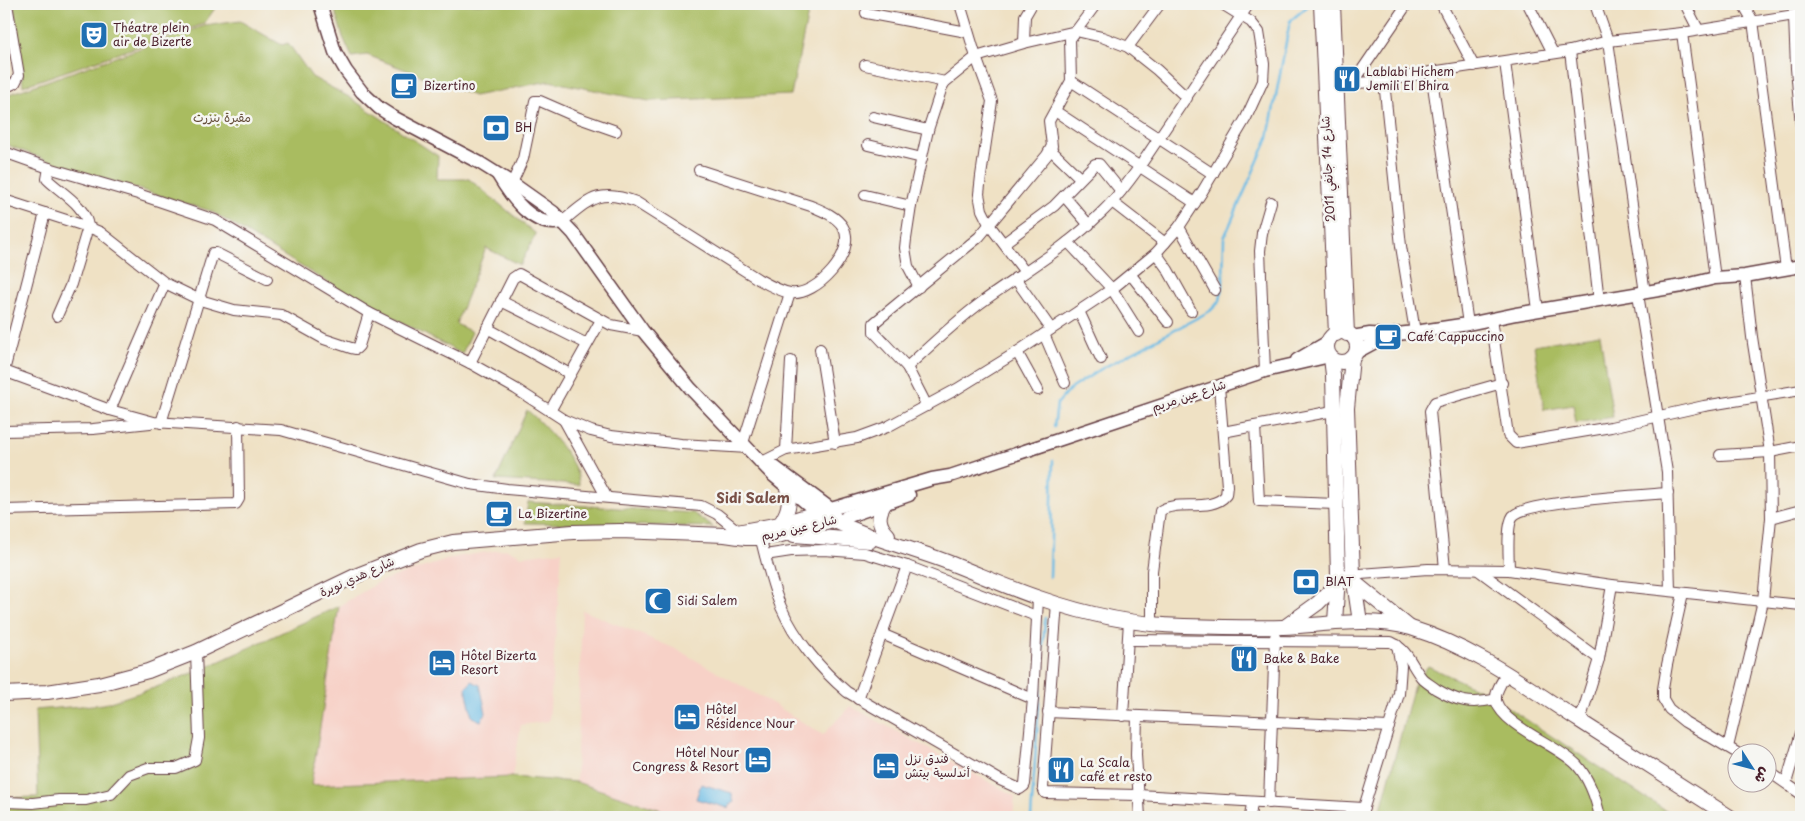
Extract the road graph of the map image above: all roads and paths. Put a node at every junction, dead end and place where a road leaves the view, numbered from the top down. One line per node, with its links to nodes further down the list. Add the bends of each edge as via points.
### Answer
1 (7, 4): 41 (street, via 19,75 15,83)
2 (320, 4): 57 (street, via 335,52 362,92 393,117)
3 (960, 4): 23 (street)
4 (1032, 4): 26 (street, via 1025,16)
5 (1096, 4): 22 (street)
6 (1160, 4): 27 (street)
7 (1222, 4): 18 (street)
8 (1249, 4): 18 (street)
9 (1320, 4): 40 (main road, شارع 14 جانفي 2011)
10 (1333, 4): 39 (main road, شارع 14 جانفي 2011)
11 (1407, 4): 38 (street)
12 (1441, 4): 33 (street)
13 (1528, 4): 29 (street)
14 (1595, 4): 25 (street)
15 (1685, 4): 21 (street)
16 (1743, 4): 20 (street)
17 (866, 13): 23 (street)
18 (1241, 15): 42 (street); 58 (street, via 1259,32 1263,81 1246,118)
19 (1798, 15): 20 (street); 43 (street)
20 (1753, 21): 21 (street); 80 (street)
21 (1698, 29): 24 (street)
22 (1076, 31): 26 (street); 27 (street); 37 (street, via 1069,44)
23 (968, 32): 30 (street)
24 (1682, 32): 25 (street); 85 (street)
25 (1608, 41): 28 (street); 92 (street)
26 (1024, 43): 30 (street)
27 (1128, 47): 42 (street)
28 (1570, 51): 29 (street); 95 (street)
29 (1553, 53): 31 (street)
30 (976, 57): 36 (street); 72 (street, via 992,101 979,194)
31 (1505, 62): 33 (street); 96 (street)
32 (865, 65): 36 (street)
33 (1474, 66): 34 (street)
34 (1431, 72): 35 (street); 104 (street)
35 (1384, 81): 38 (street); 109 (street)
36 (945, 82): 47 (street)
37 (1071, 82): 44 (street); 49 (street)
38 (1353, 83): 39 (street)
39 (1338, 84): 40 (street); 112 (main road, شارع 14 جانفي 2011)
40 (1323, 85): 112 (main road, شارع 14 جانفي 2011)
41 (4, 88)
42 (1186, 98): 49 (street)
43 (1800, 108): 46 (street)
44 (1055, 111): 51 (street, via 1050,121); 54 (street)
45 (873, 117): 47 (street)
46 (1801, 126)
47 (928, 130): 53 (street)
48 (616, 131): 60 (street, via 540,101 535,102 523,159)
49 (1158, 140): 54 (street); 58 (street)
50 (868, 146): 53 (street)
51 (1051, 150): 59 (street); 72 (street)
52 (4, 152): 55 (street)
53 (922, 158): 68 (street)
54 (1140, 166): 61 (street); 67 (street)
55 (50, 168): 73 (street, via 47,180 82,210); 99 (street, via 215,220)
56 (699, 170): 91 (street, via 811,206 836,219 843,228 845,246 828,275 809,289)
57 (497, 173): 60 (street); 70 (street, via 513,199 526,210 546,222)
58 (1213, 174): 67 (street)
59 (1080, 178): 61 (street, via 1097,164); 63 (street)
60 (512, 183): 70 (street)
61 (1121, 191): 65 (street)
62 (865, 195): 68 (street)
63 (1064, 196): 71 (street); 76 (street)
64 (4, 200): 69 (street)
65 (1112, 202): 71 (street); 77 (street)
66 (1271, 202): 121 (street, via 1260,251)
67 (1195, 203): 74 (street)
68 (911, 206): 88 (street, via 906,258)
69 (45, 213): 73 (street); 120 (street)
70 (562, 222): 91 (street, via 592,198 622,196 758,280); 106 (street)
71 (1089, 225): 75 (street)
72 (990, 226): 76 (street); 88 (street)
73 (88, 227): 87 (street, via 110,239); 100 (street, via 71,284)
74 (1179, 227): 77 (street); 90 (street)
75 (1068, 242): 81 (street); 89 (street)
76 (1004, 243): 81 (street)
77 (1165, 243): 78 (street)
78 (1156, 253): 82 (street); 98 (street)
79 (1801, 266): 80 (street)
80 (1786, 269): 83 (street)
81 (1025, 272): 84 (street)
82 (1131, 275): 89 (street); 103 (street)
83 (1744, 276): 85 (street); 128 (street)
84 (1015, 278): 107 (street); 119 (street, via 947,330)
85 (1715, 278): 92 (street)
86 (267, 279): 93 (street, via 214,253)
87 (165, 283): 93 (street); 130 (street)
88 (919, 287): 119 (street, via 874,323 873,328)
89 (1112, 289): 97 (street); 108 (street)
90 (1215, 290)
91 (790, 293): 142 (street)
92 (1641, 293): 95 (street); 133 (street)
93 (200, 300): 99 (street, via 234,310 281,315 324,339 356,349); 135 (street)
94 (501, 301): 102 (street, via 513,278 519,274); 105 (street); 111 (street)
95 (1599, 301): 96 (street)
96 (1538, 310): 101 (street)
97 (1079, 311): 107 (street); 116 (street)
98 (1191, 311)
99 (369, 313): 118 (street)
100 (57, 316)
101 (1491, 319): 104 (street); 124 (street)
102 (601, 320): 106 (street); 111 (street)
103 (1168, 322)
104 (1468, 324): 109 (street)
105 (487, 328): 118 (street); 122 (street)
106 (643, 331): 142 (street, via 691,389)
107 (1047, 331): 114 (street); 123 (street)
108 (1140, 332)
109 (1415, 332): 110 (street)
110 (1388, 335): 112 (street, via 1370,334); 115 (street)
111 (587, 344): 122 (street)
112 (1337, 344): 115 (main road, شارع 14 جانفي 2011, via 1356,347); 115 (main road, via 1342,362); 121 (street, شارع عين مريم, via 1286,366); 131 (main road, شارع 14 جانفي 2011)
113 (820, 349): 140 (street)
114 (1017, 352): 126 (street); 129 (street)
115 (1354, 355): 169 (main road, شارع 14 جانفي 2011, via 1347,408)
116 (1101, 359)
117 (791, 361): 143 (street)
118 (470, 363): 132 (street)
119 (907, 367): 129 (street)
120 (4, 371): 130 (street)
121 (1265, 371): 125 (street, شارع عين مريم)
122 (570, 374): 132 (street)
123 (1065, 382)
124 (1502, 383): 133 (street, via 1508,435 1516,443); 166 (street, via 1435,402 1430,411)
125 (1219, 386): 139 (street); 147 (street, شارع عين مريم)
126 (1038, 390)
127 (1801, 390): 128 (street)
128 (1762, 396): 133 (street); 144 (street)
129 (927, 406): 140 (street, via 888,427)
130 (110, 410): 135 (street)
131 (1333, 411): 137 (street); 154 (main road, شارع 14 جانفي 2011)
132 (550, 412): 134 (street)
133 (1658, 417): 149 (street)
134 (564, 420): 142 (street, via 611,436); 151 (street)
135 (157, 423): 136 (street); 138 (street, via 93,429)
136 (238, 426): 151 (street, via 281,430 470,484); 155 (street, via 239,499 236,504)
137 (1255, 426): 139 (street); 154 (street, via 1259,501)
138 (4, 431)
139 (1223, 432): 182 (street, via 1227,486 1223,498 1215,503 1162,509 1158,516 1152,570)
140 (835, 443): 143 (street)
141 (1801, 446): 144 (street)
142 (748, 447): 146 (street)
143 (786, 450): 146 (street)
144 (1770, 452): 145 (street); 158 (street)
145 (1720, 455)
146 (762, 461): 148 (street); 150 (street)
147 (950, 476): 152 (street, شارع عين مريم); 153 (street, شارع عين مريم)
148 (787, 488): 157 (street); 159 (main road, via 789,508)
149 (1668, 492): 168 (street, via 1596,498 1519,512 1510,525); 172 (street)
150 (809, 493): 152 (street, via 837,499); 157 (street)
151 (606, 496): 162 (street, via 702,506)
152 (866, 499): 157 (street, شارع عين مريم)
153 (885, 503): 157 (street, شارع عين مريم); 163 (main road, via 880,523)
154 (1336, 504): 170 (main road, شارع 14 جانفي 2011)
155 (4, 510)
156 (1801, 510): 158 (street)
157 (832, 514): 159 (main road, شارع عين مريم); 163 (main road)
158 (1771, 518): 175 (street)
159 (780, 530): 160 (main road, شارع عين مريم); 163 (main road, via 839,538)
160 (760, 533): 162 (main road, شارع عين مريم); 164 (street)
161 (724, 535): 162 (main road, شارع عين مريم); 189 (main road, شارع هدي نويرة, via 573,532 453,542 422,550 355,576)
162 (743, 535)
163 (892, 540): 174 (main road)
164 (765, 555): 165 (street, via 843,550); 193 (street, via 782,608 798,635 832,680)
165 (908, 566): 178 (street); 185 (street)
166 (1445, 569): 167 (street); 169 (street)
167 (1478, 570): 168 (street); 190 (street)
168 (1509, 570): 171 (street)
169 (1353, 578): 170 (street); 181 (main road, شارع 14 جانفي 2011); 184 (main road)
170 (1338, 579): 180 (main road, شارع 14 جانفي 2011); 183 (main road, via 1313,607)
171 (1612, 585): 172 (street); 190 (street)
172 (1670, 591): 173 (street)
173 (1683, 593): 175 (street); 204 (street, via 1663,699 1669,709 1685,722)
174 (1038, 598): 176 (main road); 178 (street)
175 (1763, 601): 177 (street); 203 (street)
176 (1058, 604): 179 (main road); 196 (street)
177 (1801, 605)
178 (1036, 616): 194 (street)
179 (1129, 621): 182 (main road); 186 (street)
180 (1335, 622): 181 (main road); 183 (main road)
181 (1360, 622): 184 (main road)
182 (1152, 624): 183 (main road)
183 (1280, 627): 187 (street)
184 (1410, 628): 191 (main road)
185 (882, 634): 193 (street); 194 (street)
186 (1128, 640): 187 (street); 197 (street)
187 (1275, 642): 188 (street, via 1391,642); 200 (street)
188 (1396, 645): 195 (street, via 1407,654 1429,684 1443,692 1460,701 1480,703); 201 (street, via 1401,677)
189 (196, 652): 192 (main road, شارع هدي نويرة, via 148,671 99,684 47,692); 209 (street, via 199,738 195,760 176,768 148,768 129,774 111,794 86,800)
190 (1599, 659): 199 (street)
191 (1507, 673): 195 (street); 199 (main road)
192 (4, 694)
193 (858, 699): 194 (street, via 1020,789 1025,784)
194 (1033, 699)
195 (1496, 700): 215 (street, via 1509,718 1575,764 1587,779)
196 (1048, 712): 197 (street); 208 (street, via 1044,792)
197 (1123, 716): 198 (street)
198 (1137, 716): 200 (street); 208 (street)
199 (1580, 721): 216 (main road)
200 (1273, 722): 201 (street); 211 (street)
201 (1389, 727): 212 (street)
202 (1801, 733): 206 (street)
203 (1729, 744)
204 (1728, 747)
205 (1778, 778): 206 (street)
206 (1786, 783): 207 (street)
207 (1801, 794)
208 (1138, 795): 210 (street); 213 (street)
209 (4, 802)
210 (1252, 803): 211 (street); 214 (street)
211 (1269, 803): 212 (street)
212 (1362, 812)
213 (1140, 817)
214 (1250, 817)
215 (1600, 817)
216 (1730, 817)

